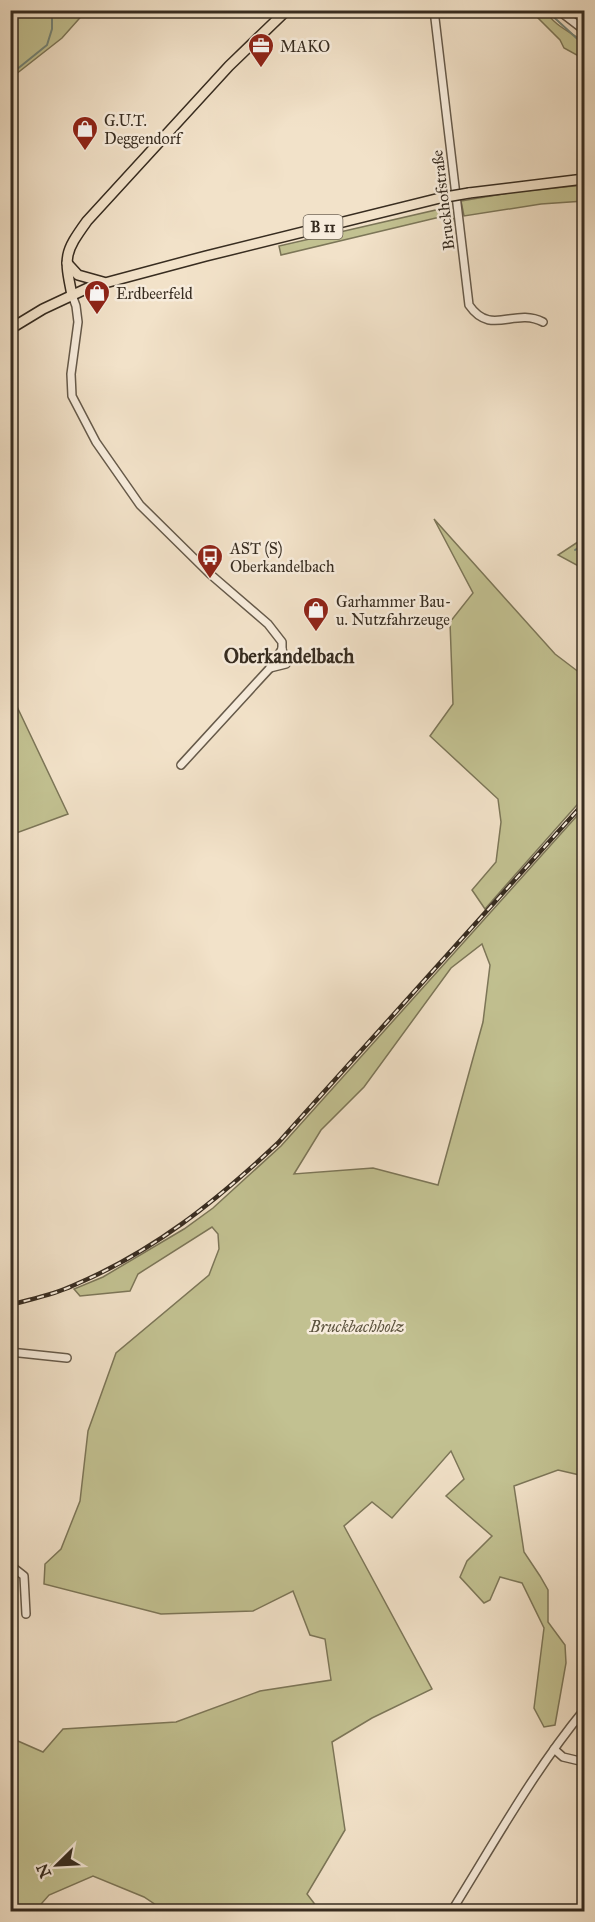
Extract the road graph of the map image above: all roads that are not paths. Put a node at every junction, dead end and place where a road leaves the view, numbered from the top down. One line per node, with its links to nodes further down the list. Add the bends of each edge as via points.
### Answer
1 (287, 10): 8 (main road, via 229,66 87,221 72,241)
2 (434, 10): 11 (street, Bruckhofstraße, via 469,305 489,321 524,317)
3 (558, 10): 6 (street)
4 (566, 10): 5 (street)
5 (585, 24)
6 (585, 30)
7 (585, 178): 9 (main road, B 11, bridge, via 440,198)
8 (67, 262): 9 (main road, via 78,275); 10 (main road)
9 (106, 283): 10 (main road, B 11)
10 (72, 295): 12 (main road, B 11); 13 (street, via 78,322 70,374 72,396 96,442 140,505 269,626 282,642)
11 (543, 322)
12 (10, 329)
13 (282, 649): 14 (street); 14 (street, via 286,664)
14 (270, 668): 15 (street)
15 (181, 765)
16 (10, 1352): 17 (street)
17 (67, 1358)
18 (10, 1565): 19 (street, via 24,1576)
19 (26, 1614)
20 (585, 1710): 21 (street)
21 (554, 1749): 22 (street, via 563,1757); 23 (street)
22 (585, 1762)
23 (451, 1911)

